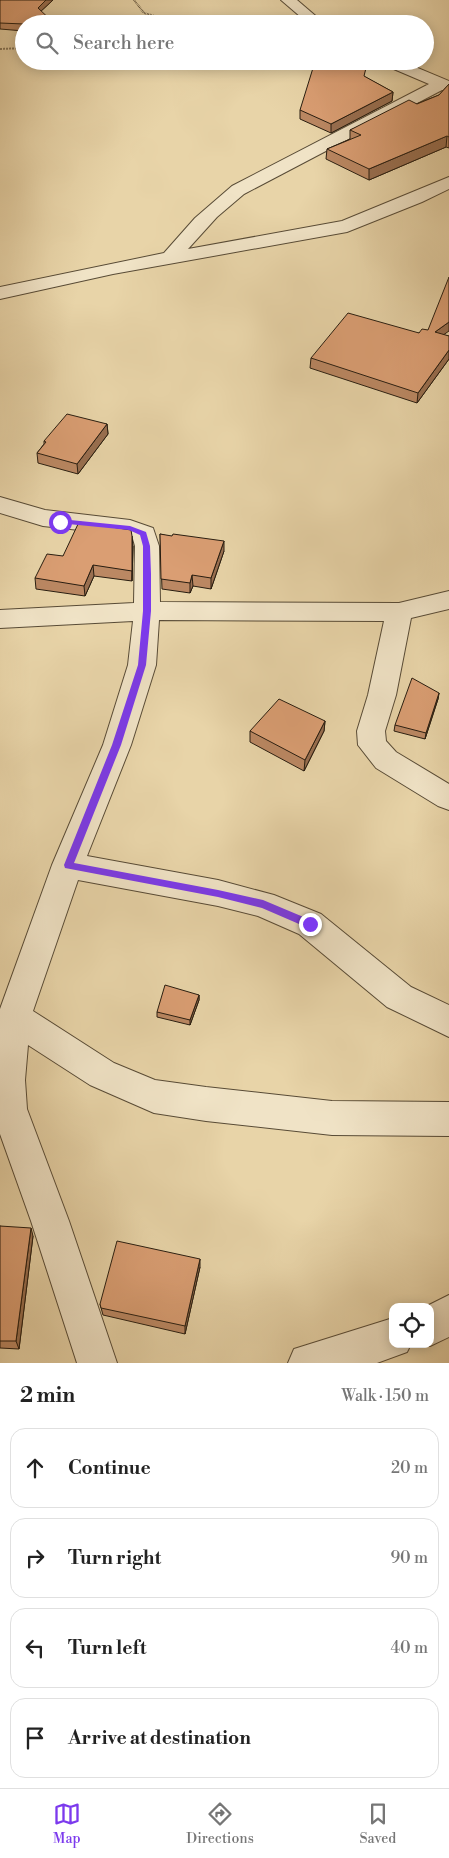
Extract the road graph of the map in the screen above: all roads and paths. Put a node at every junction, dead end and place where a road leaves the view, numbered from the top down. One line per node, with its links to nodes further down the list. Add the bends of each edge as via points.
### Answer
1 (134, 0): 3 (path, via 144,13)
2 (288, 0): 4 (street)
3 (151, 15)
4 (307, 15)
5 (15, 48): 6 (path)
6 (0, 49)
7 (408, 70): 8 (street)
8 (445, 86): 10 (street, via 307,152 238,190 200,222)
9 (449, 182): 10 (street, via 347,226)
10 (170, 258): 11 (street)
11 (0, 293)
12 (0, 504): 14 (street, via 43,518 130,528 144,534 147,546)
13 (449, 600): 15 (street)
14 (147, 611): 15 (street); 16 (street); 18 (street, via 142,665 117,745)
15 (399, 612): 17 (street, via 371,731 372,745 386,760)
16 (0, 619)
17 (449, 798)
18 (68, 865): 19 (street); 20 (street, via 263,904 310,924 399,997)
19 (14, 1017): 21 (street, via 102,1074 154,1096 332,1118); 25 (street, via 7,1080 9,1109)
20 (449, 1022)
21 (449, 1119)
22 (449, 1315): 23 (street)
23 (434, 1324)
24 (389, 1339): 26 (street)
25 (97, 1363)
26 (308, 1363)

